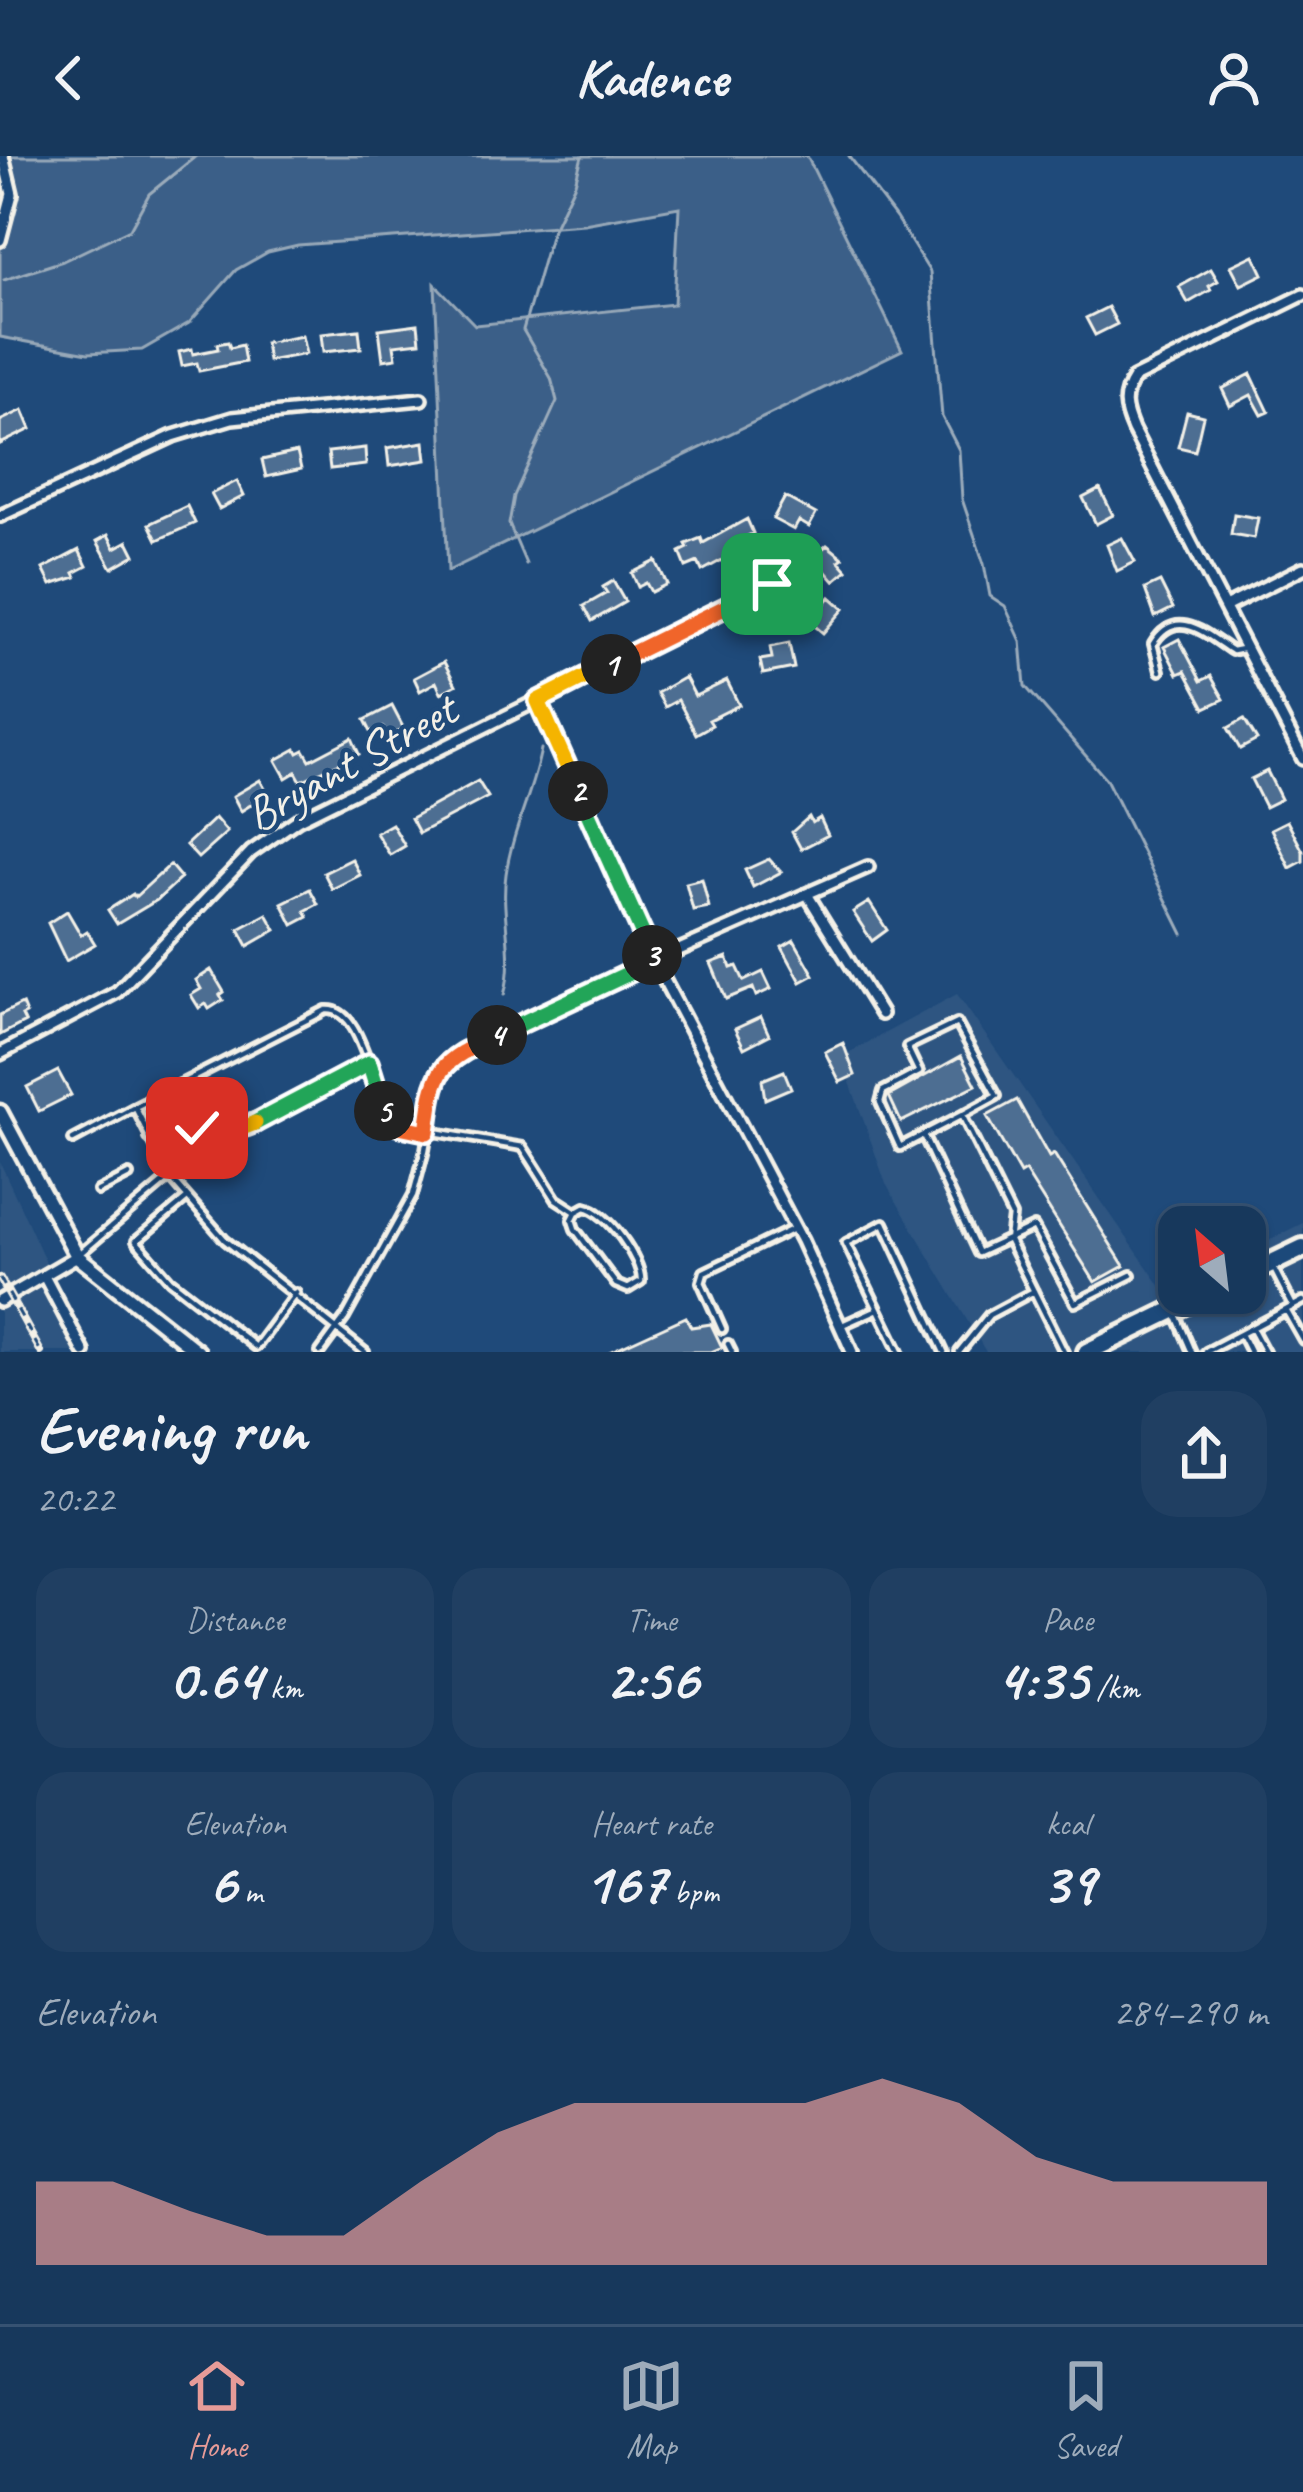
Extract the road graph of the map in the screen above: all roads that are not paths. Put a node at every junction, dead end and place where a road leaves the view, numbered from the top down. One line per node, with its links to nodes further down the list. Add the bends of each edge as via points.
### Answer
1 (4, 156): 2 (street, via 12,194)
2 (0, 241)
3 (1303, 295): 8 (street, via 1138,376 1124,393 1125,409)
4 (421, 399): 5 (street, via 232,418 173,436)
5 (0, 516)
6 (1303, 568): 8 (street)
7 (772, 584): 11 (street, Bryant Street)
8 (1227, 606): 9 (street)
9 (1248, 648): 10 (lane, via 1232,651 1179,622 1153,644); 12 (street)
10 (1160, 671)
11 (538, 701): 15 (street); 17 (street, Bryant Street, via 297,820 251,852 117,992)
12 (1303, 759)
13 (868, 867): 14 (street)
14 (807, 894): 15 (street); 16 (street)
15 (654, 961): 22 (lane, via 448,1062 438,1072); 31 (street)
16 (881, 1014)
17 (0, 1054)
18 (369, 1063): 19 (lane, via 343,1012 326,1010); 22 (lane, via 391,1120); 24 (lane, via 221,1139 211,1140 187,1118)
19 (136, 1108): 24 (lane); 25 (lane)
20 (0, 1112): 34 (street)
21 (962, 1115): 23 (lane); 23 (lane, via 998,1096 957,1023 907,1047 919,1072 880,1098 900,1147); 32 (lane, via 1012,1216)
22 (427, 1132): 30 (lane, via 523,1147 556,1199); 48 (lane, via 413,1195)
23 (923, 1135): 32 (lane, via 978,1253)
24 (149, 1138): 27 (lane)
25 (73, 1140)
26 (129, 1175): 28 (lane)
27 (170, 1177): 29 (lane); 34 (lane)
28 (98, 1191)
29 (186, 1199): 40 (lane); 40 (lane, via 136,1241 170,1280 256,1346)
30 (576, 1212): 30 (lane, via 574,1229 616,1285 641,1281 640,1266 599,1210)
31 (795, 1228): 47 (street); 50 (lane, via 704,1272)
32 (1009, 1241): 37 (lane, via 1034,1228 1075,1303); 39 (lane)
33 (1303, 1248): 35 (highway)
34 (77, 1256): 38 (street); 55 (street)
35 (1271, 1264): 36 (highway); 43 (lane)
36 (1266, 1266)
37 (1131, 1275)
38 (44, 1276): 41 (street); 54 (street)
39 (1034, 1292): 61 (lane, via 989,1315); 62 (lane)
40 (296, 1294): 48 (lane)
41 (0, 1301)
42 (1303, 1301): 43 (lane)
43 (1290, 1308): 49 (lane); 52 (lane)
44 (878, 1309): 47 (lane); 59 (lane); 60 (lane, via 846,1243 884,1223)
45 (1165, 1314): 63 (highway)
46 (1176, 1314): 53 (lane)
47 (840, 1326): 58 (street)
48 (338, 1328): 56 (lane); 57 (lane)
49 (1252, 1328): 51 (lane); 65 (lane)
50 (722, 1329)
51 (1241, 1334): 53 (lane); 64 (lane)
52 (1303, 1340)
53 (1203, 1351)
54 (84, 1352)
55 (198, 1352)
56 (320, 1352)
57 (365, 1352)
58 (852, 1352)
59 (899, 1352)
60 (944, 1352)
61 (959, 1352)
62 (1064, 1352)
63 (1087, 1352)
64 (1250, 1352)
65 (1265, 1352)

